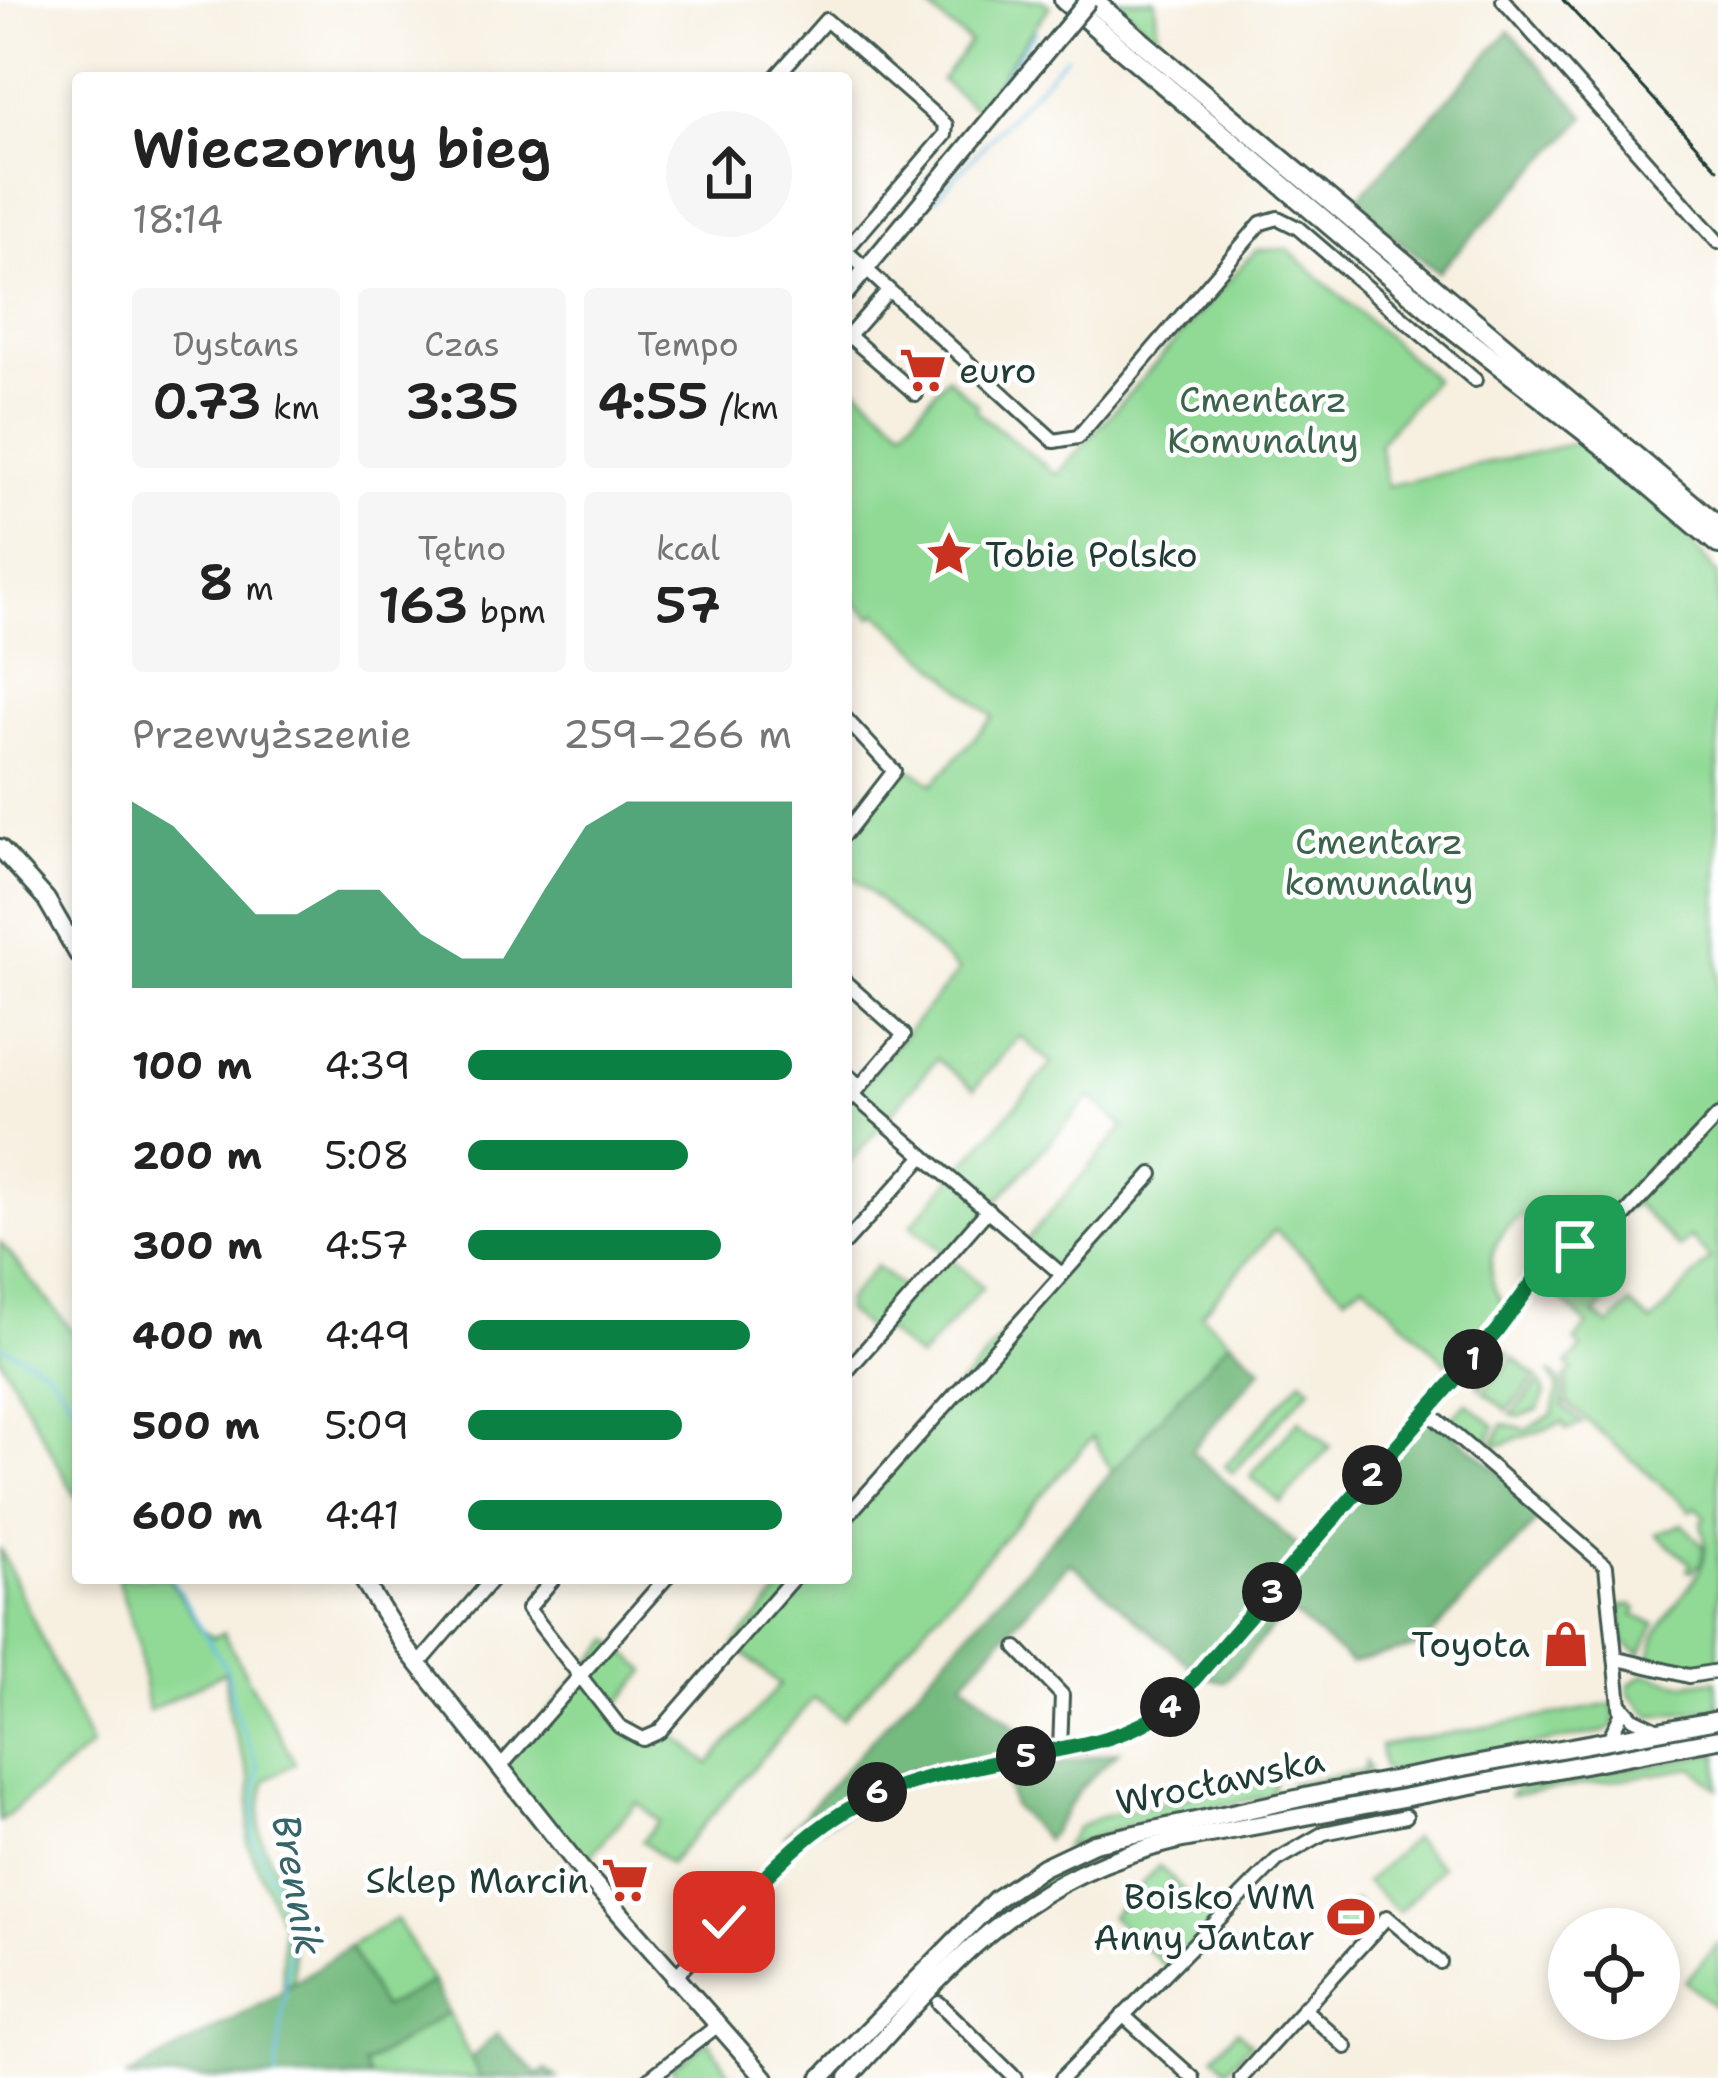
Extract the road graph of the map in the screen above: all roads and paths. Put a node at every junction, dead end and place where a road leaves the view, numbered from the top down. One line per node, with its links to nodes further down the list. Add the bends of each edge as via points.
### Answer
1 (1064, 0): 16 (main road)
2 (1091, 0): 8 (street, bridge); 15 (main road)
3 (1503, 0): 5 (street)
4 (780, 72): 6 (street, via 826,20 946,125)
5 (1718, 242)
6 (852, 243)
7 (852, 257): 8 (street)
8 (864, 272): 9 (street); 10 (street)
9 (852, 286)
10 (887, 292): 11 (street); 13 (street, via 1040,430 1066,442 1261,223 1278,218)
11 (852, 333)
12 (852, 341): 14 (street)
13 (1475, 380)
14 (916, 394)
15 (1718, 526)
16 (1718, 544)
17 (852, 725): 18 (street, via 894,771)
18 (852, 824)
19 (0, 848): 20 (main road, via 46,899)
20 (72, 944)
21 (852, 988): 22 (street, via 904,1035)
22 (853, 1095): 24 (street)
23 (1718, 1116): 30 (street, via 1612,1229 1552,1259)
24 (924, 1156): 26 (street); 27 (street)
25 (1152, 1174): 28 (street)
26 (988, 1210): 28 (street); 29 (street)
27 (852, 1235)
28 (1059, 1272): 31 (street)
29 (852, 1365)
30 (1427, 1411): 38 (street, via 1602,1560); 47 (street, via 1168,1709 1130,1733)
31 (852, 1504)
32 (366, 1584): 39 (main road)
33 (489, 1584): 39 (street)
34 (549, 1584): 41 (street, via 528,1609)
35 (661, 1584): 41 (street)
36 (788, 1584): 41 (street, via 654,1736 626,1733)
37 (1017, 1648): 47 (street, via 1062,1695)
38 (1618, 1659): 40 (street, via 1689,1676); 42 (street)
39 (418, 1664): 48 (main road)
40 (1718, 1671)
41 (580, 1676): 48 (street)
42 (1620, 1704): 44 (street); 45 (street)
43 (1718, 1720): 44 (main road, Wrocławska)
44 (1656, 1729): 45 (main road, Wrocławska)
45 (1610, 1737): 60 (main road, Wrocławska, via 1094,1843 996,1899)
46 (1718, 1739): 61 (main road, Wrocławska, via 1178,1840 1100,1862 994,1926)
47 (1060, 1749): 51 (street, via 909,1780 844,1808 790,1849)
48 (500, 1767): 51 (main road)
49 (1406, 1816): 54 (street, via 1324,1833 1291,1850)
50 (1440, 1962): 53 (street, via 1387,1917)
51 (673, 1979): 55 (main road)
52 (939, 2003): 62 (street)
53 (1303, 2008): 56 (street); 65 (street)
54 (1123, 2015): 63 (street); 64 (street)
55 (717, 2026): 57 (main road); 58 (street)
56 (1346, 2047)
57 (758, 2076): 59 (main road)
58 (650, 2078)
59 (781, 2078)
60 (820, 2078)
61 (848, 2078)
62 (1015, 2078)
63 (1062, 2078)
64 (1193, 2078)
65 (1241, 2078)

